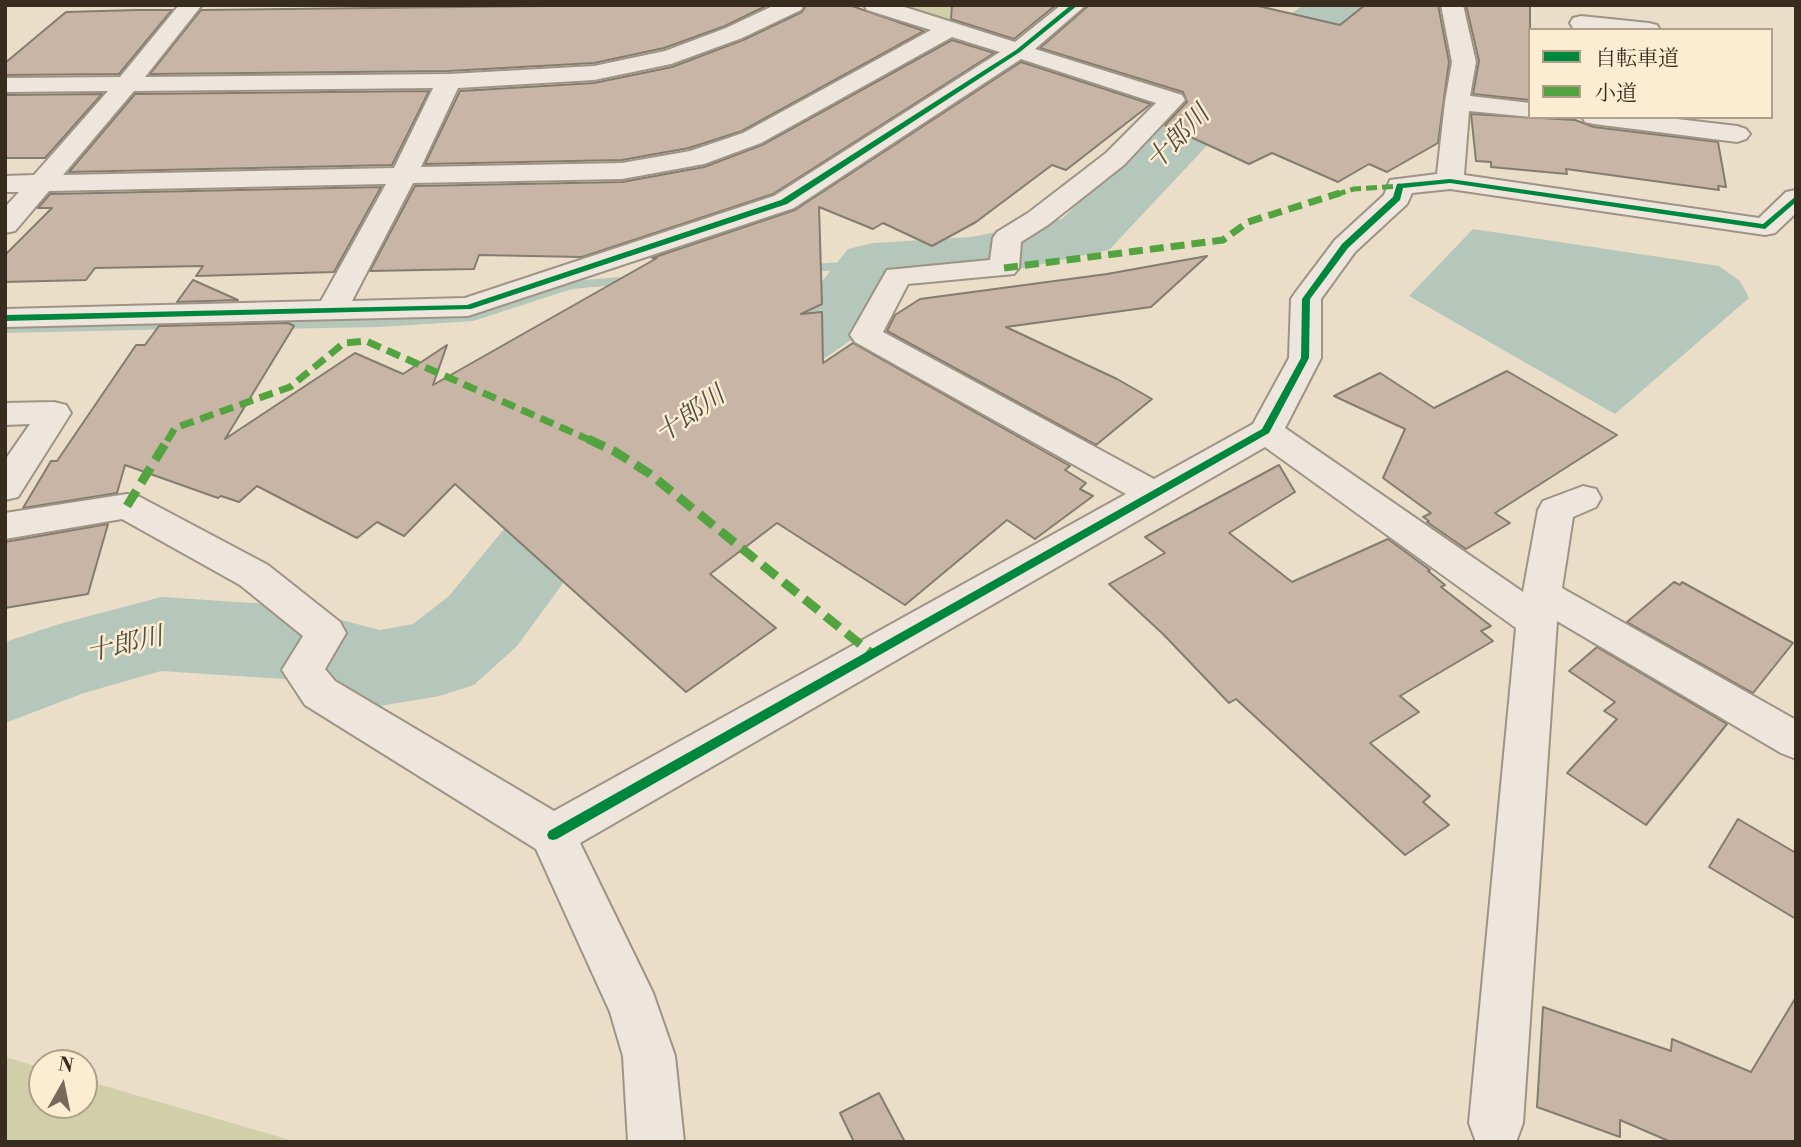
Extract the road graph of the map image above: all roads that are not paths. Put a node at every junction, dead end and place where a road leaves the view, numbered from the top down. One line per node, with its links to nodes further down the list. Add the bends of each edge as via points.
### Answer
1 (191, 5): 11 (street)
2 (793, 5): 10 (street, via 671,57 594,73)
3 (875, 5): 8 (street)
4 (1074, 5): 9 (street)
5 (1452, 5): 13 (street, via 1464,62)
6 (1581, 19): 7 (street)
7 (1637, 28)
8 (949, 29): 9 (street); 17 (street, via 752,138 695,158 622,171)
9 (1018, 51): 23 (street, via 784,202 468,307); 28 (street, via 1173,100 1115,159 1038,219 1006,253 897,276 866,335)
10 (449, 81): 11 (street); 17 (street)
11 (127, 84): 12 (street); 20 (street)
12 (5, 85)
13 (1457, 102): 14 (street); 18 (street)
14 (1528, 110)
15 (1611, 119): 16 (street)
16 (1737, 134)
17 (402, 177): 20 (street); 23 (street)
18 (1450, 181): 21 (street, via 1765,227); 26 (street, via 1400,186 1397,198 1345,246 1306,299 1305,358)
19 (5, 184): 20 (street)
20 (41, 184): 22 (street)
21 (1794, 202)
22 (5, 225)
23 (332, 310): 24 (street)
24 (5, 318)
25 (5, 414): 27 (street, via 54,413)
26 (1266, 431): 28 (street); 31 (street)
27 (5, 488)
28 (1153, 494): 33 (street)
29 (1583, 498): 31 (street, via 1556,510)
30 (5, 526): 33 (street, via 127,506 254,576 326,633 312,654 320,693)
31 (1539, 608): 32 (street); 34 (street)
32 (1796, 741)
33 (553, 835): 35 (street, via 635,1010 649,1056)
34 (1496, 1123)
35 (656, 1142)

